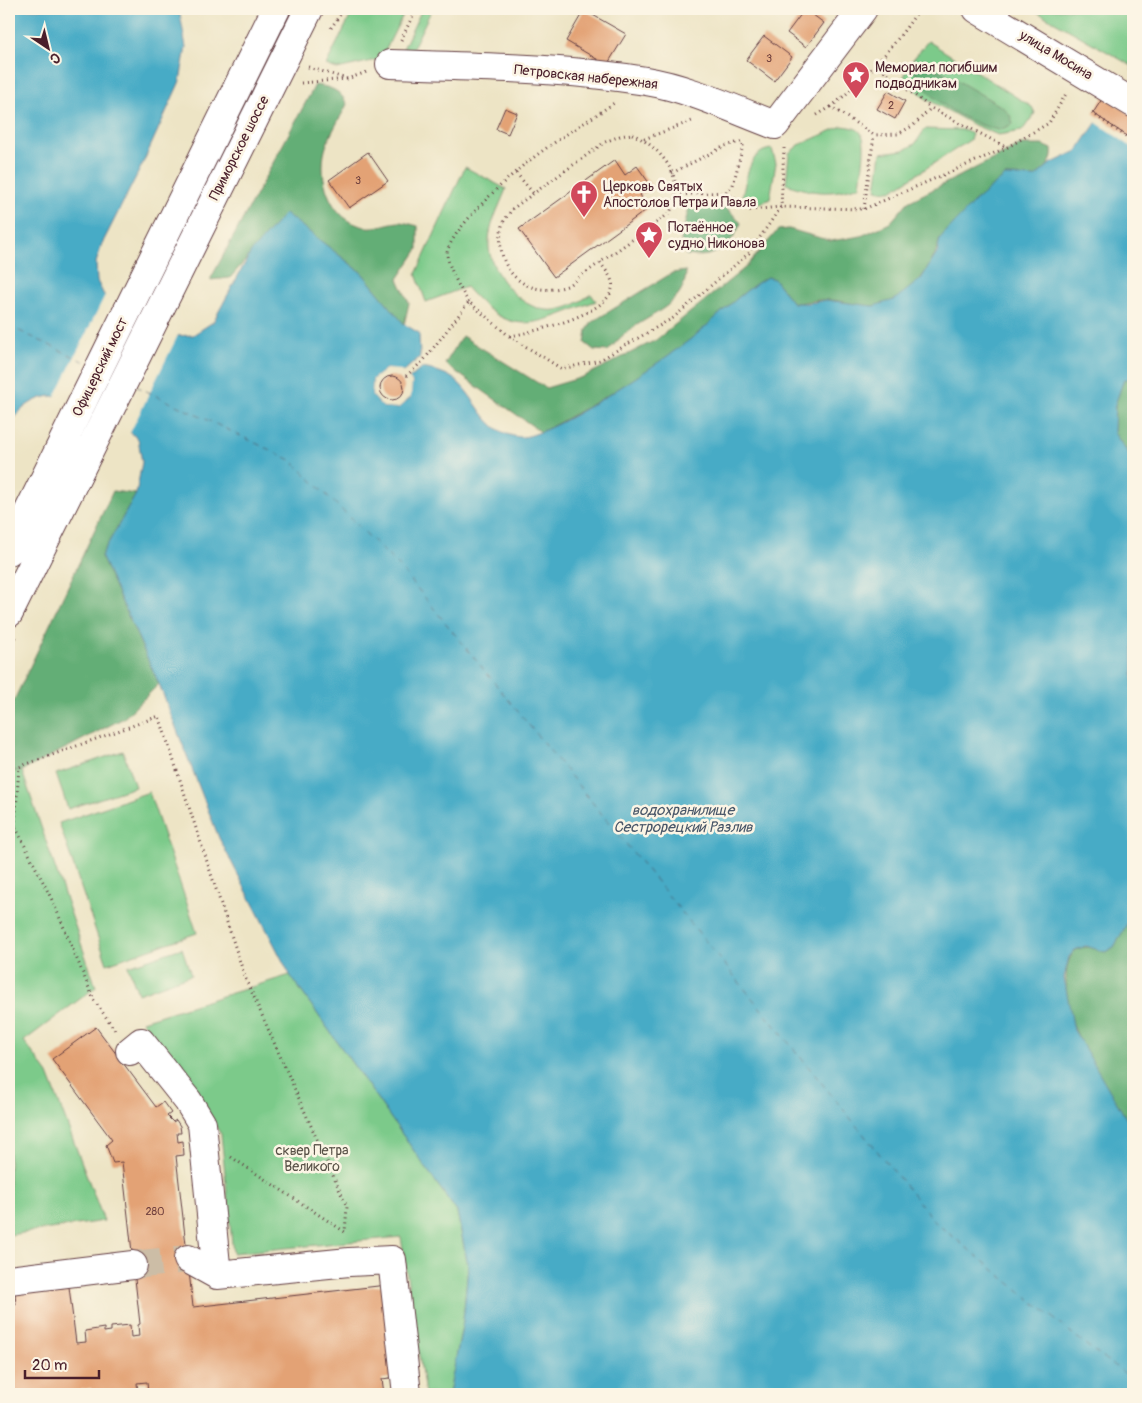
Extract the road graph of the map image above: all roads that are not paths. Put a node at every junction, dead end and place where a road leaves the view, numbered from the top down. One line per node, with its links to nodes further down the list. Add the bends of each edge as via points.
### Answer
1 (276, 9): 7 (main road, Приморское шоссе)
2 (308, 9): 8 (main road, Приморское шоссе)
3 (863, 9): 5 (main road, Петровская набережная, via 780,134 702,98 648,81 537,70)
4 (977, 9): 6 (main road, улица Мосина)
5 (390, 64)
6 (1133, 103)
7 (144, 276): 9 (main road, Офицерский мост)
8 (168, 288): 9 (main road, Офицерский мост)
9 (67, 462): 10 (main road); 11 (main road)
10 (9, 551)
11 (9, 613)
12 (130, 1052): 15 (main road, via 141,1042 202,1124)
13 (188, 1259): 15 (main road)
14 (133, 1265): 16 (main road)
15 (217, 1275): 17 (main road, via 392,1260)
16 (9, 1280)
17 (407, 1394)

